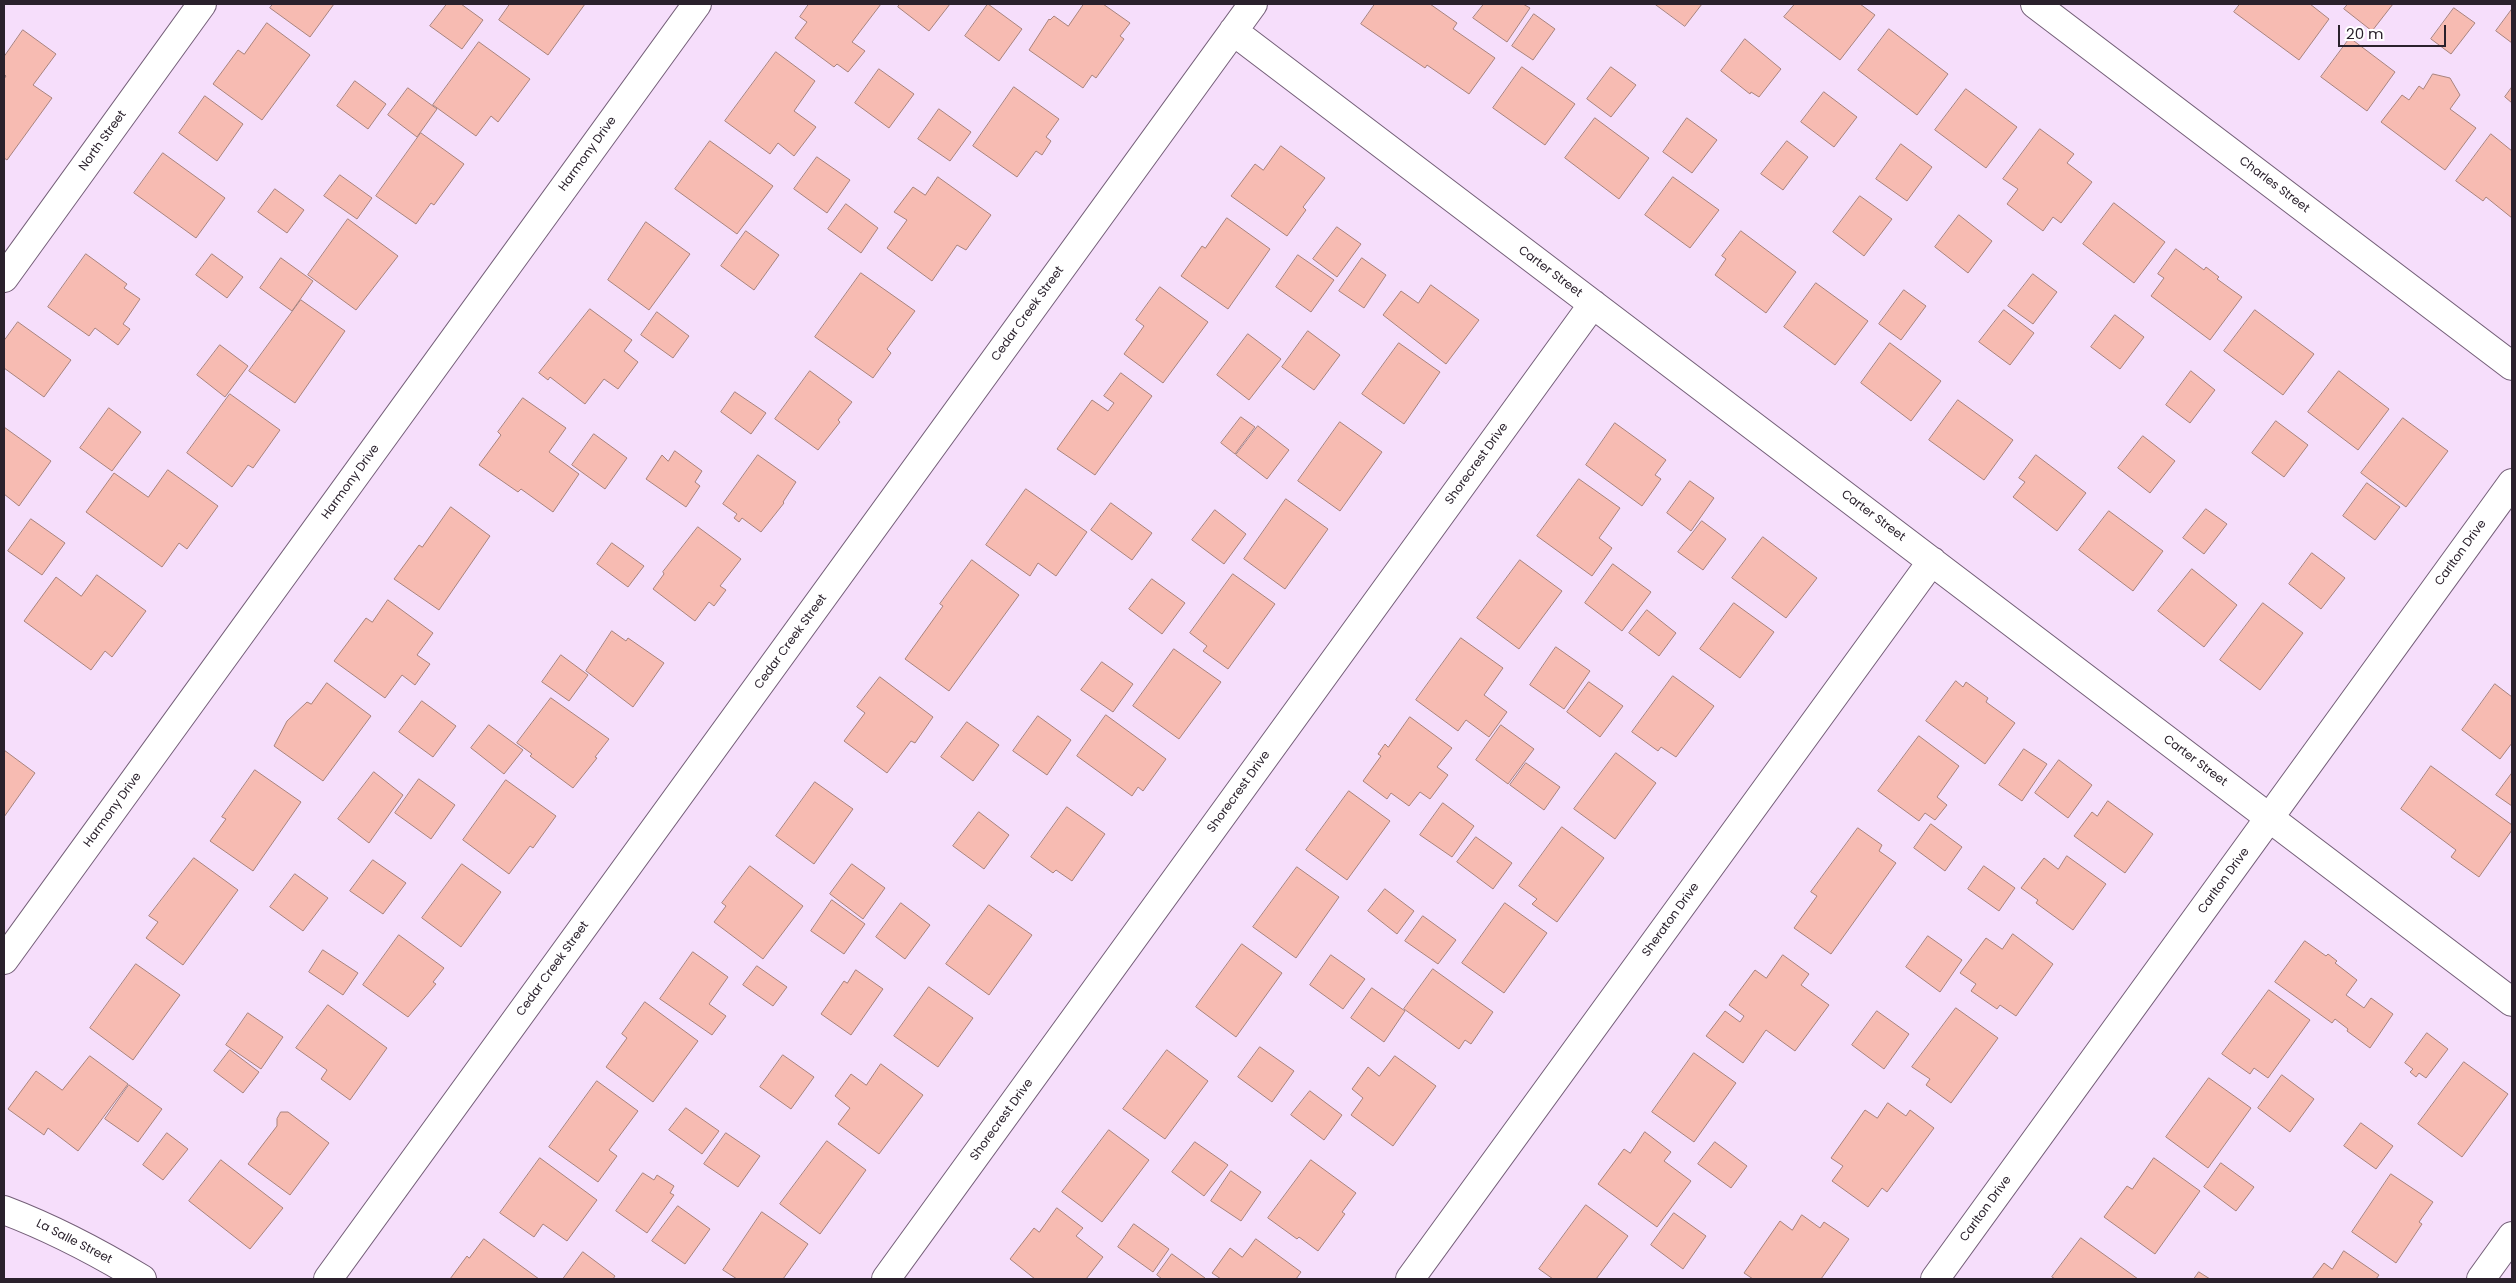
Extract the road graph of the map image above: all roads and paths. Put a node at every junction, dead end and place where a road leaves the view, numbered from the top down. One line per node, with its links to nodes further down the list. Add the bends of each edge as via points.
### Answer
1 (202, 4): 6 (street, North Street)
2 (698, 4): 12 (street, Harmony Drive)
3 (1253, 4): 5 (street, Cedar Creek Street)
4 (2035, 4): 8 (street, Charles Street)
5 (1233, 31): 7 (street, Carter Street); 17 (street, Cedar Creek Street)
6 (5, 274)
7 (1593, 304): 10 (street, Carter Street); 18 (street, Shorecrest Drive)
8 (2512, 366)
9 (2512, 483): 11 (street, Carlton Drive)
10 (1932, 561): 11 (street, Carter Street); 19 (street, Sheraton Drive)
11 (2270, 818): 13 (street, Carter Street); 20 (street, Carlton Drive)
12 (4, 960)
13 (2512, 1002)
14 (4, 1210): 16 (street, La Salle Street, via 92,1248)
15 (2512, 1236): 21 (street)
16 (142, 1279)
17 (328, 1279)
18 (886, 1279)
19 (1410, 1279)
20 (1935, 1279)
21 (2481, 1279)

